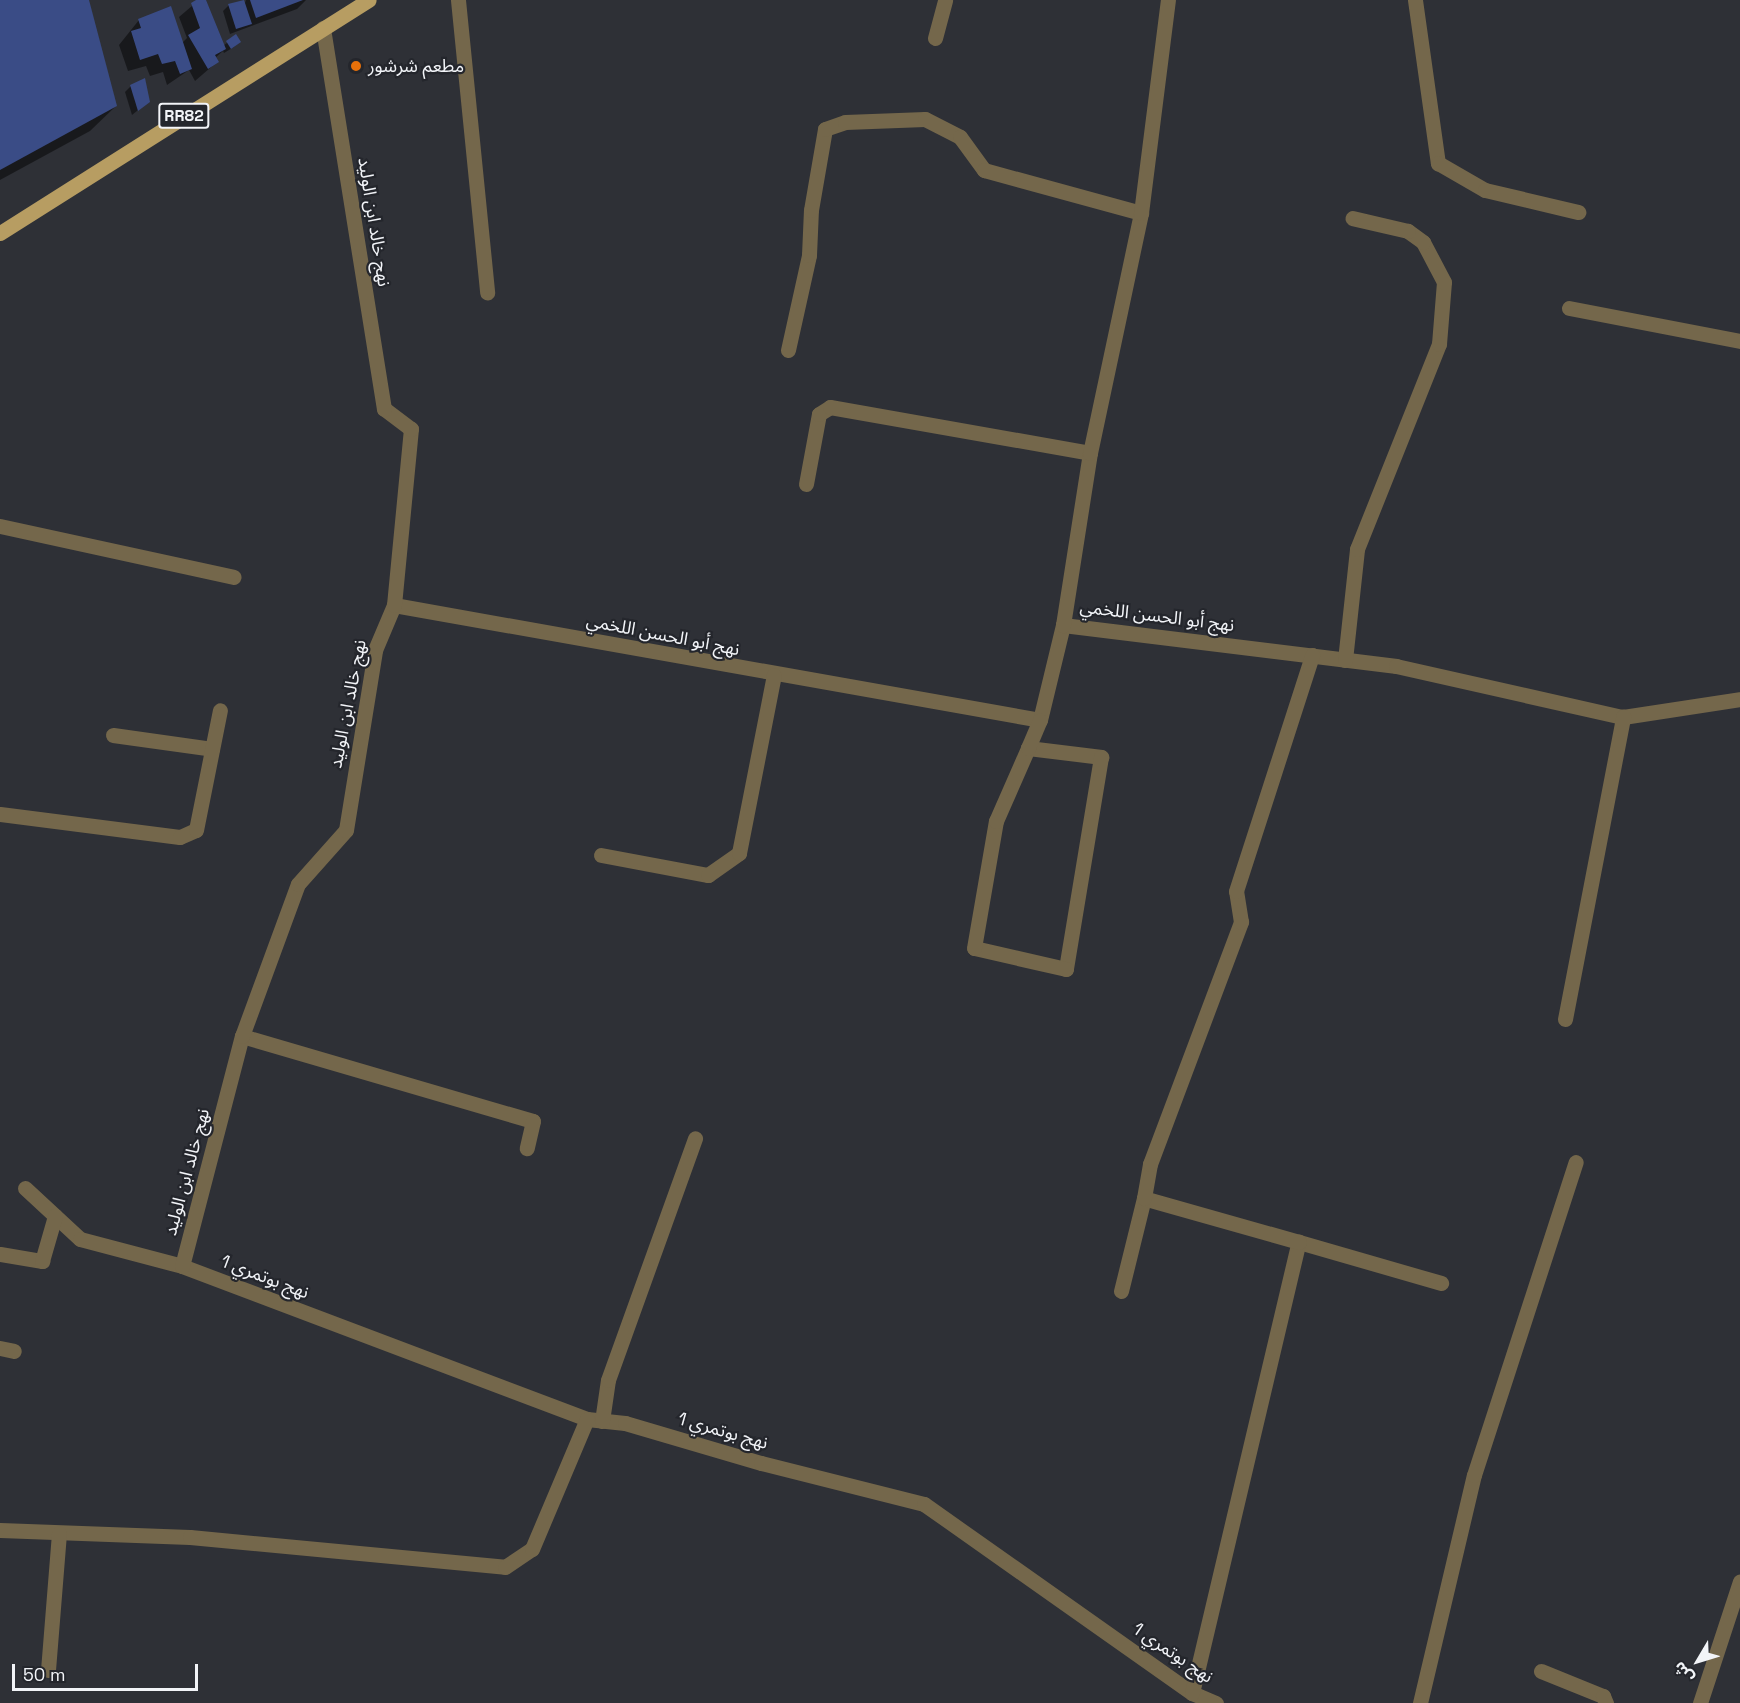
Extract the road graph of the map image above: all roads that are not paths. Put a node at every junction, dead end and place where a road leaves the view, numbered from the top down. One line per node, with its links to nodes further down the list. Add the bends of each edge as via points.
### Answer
1 (369, 0): 6 (main road, RR82)
2 (458, 0): 12 (street)
3 (945, 0): 7 (street)
4 (1168, 0): 9 (street)
5 (1414, 0): 8 (street, via 1438,163 1485,190)
6 (323, 28): 11 (main road, RR82); 20 (street, نهج خالد ابن الوليد, via 384,410 411,429)
7 (935, 38)
8 (1578, 212)
9 (1142, 213): 15 (street, via 984,170 960,137 926,119 845,122 825,129 811,210 809,255); 16 (street)
10 (1352, 218): 23 (street, via 1408,231 1423,242 1444,282 1439,344 1357,549)
11 (0, 233)
12 (487, 293)
13 (1569, 308): 14 (street)
14 (1740, 341)
15 (788, 350)
16 (1090, 453): 17 (street, via 830,407 819,414); 21 (street)
17 (806, 484)
18 (0, 526): 19 (street)
19 (234, 577)
20 (394, 604): 24 (street, نهج أبو الحسن اللخمي); 35 (street, نهج خالد ابن الوليد, via 375,650 346,830 298,884)
21 (1063, 625): 22 (street, نهج أبو الحسن اللخمي); 28 (street, نهج أبو الحسن اللخمي)
22 (1312, 654): 23 (street, نهج أبو الحسن اللخمي); 40 (street, via 1236,891 1241,922 1150,1164)
23 (1346, 660): 27 (street, نهج أبو الحسن اللخمي, via 1396,666)
24 (774, 675): 28 (street, نهج أبو الحسن اللخمي); 33 (street, via 739,853 708,875)
25 (1740, 699): 27 (street, نهج أبو الحسن اللخمي)
26 (220, 710): 31 (street)
27 (1623, 717): 34 (street)
28 (1040, 720): 30 (street)
29 (113, 735): 31 (street)
30 (1028, 748): 30 (street, via 996,821 974,948 1066,969 1101,758)
31 (212, 749): 32 (street, via 196,830 180,837)
32 (0, 814)
33 (601, 855)
34 (1565, 1019)
35 (242, 1036): 37 (street, via 533,1120); 44 (street, نهج خالد ابن الوليد)
36 (694, 1137): 47 (street)
37 (527, 1148)
38 (1576, 1161): 55 (street, via 1474,1475)
39 (25, 1188): 41 (street, نهج بوتمري 1)
40 (1144, 1198): 42 (street); 46 (street)
41 (55, 1216): 43 (street, via 42,1261); 44 (street, نهج بوتمري 1, via 80,1239)
42 (1299, 1242): 45 (street); 53 (street)
43 (0, 1254)
44 (182, 1266): 47 (street, نهج بوتمري 1)
45 (1441, 1283)
46 (1121, 1291)
47 (595, 1420): 49 (street, via 532,1549 505,1567 190,1537); 53 (street, نهج بوتمري 1, via 625,1423 761,1463 924,1504)
48 (0, 1530): 49 (street)
49 (59, 1533): 51 (street)
50 (1740, 1581): 57 (street)
51 (48, 1670)
52 (1541, 1671): 56 (street, via 1603,1696)
53 (1192, 1694): 54 (street, نهج بوتمري 1)
54 (1216, 1703)
55 (1420, 1703)
56 (1606, 1703)
57 (1700, 1703)

